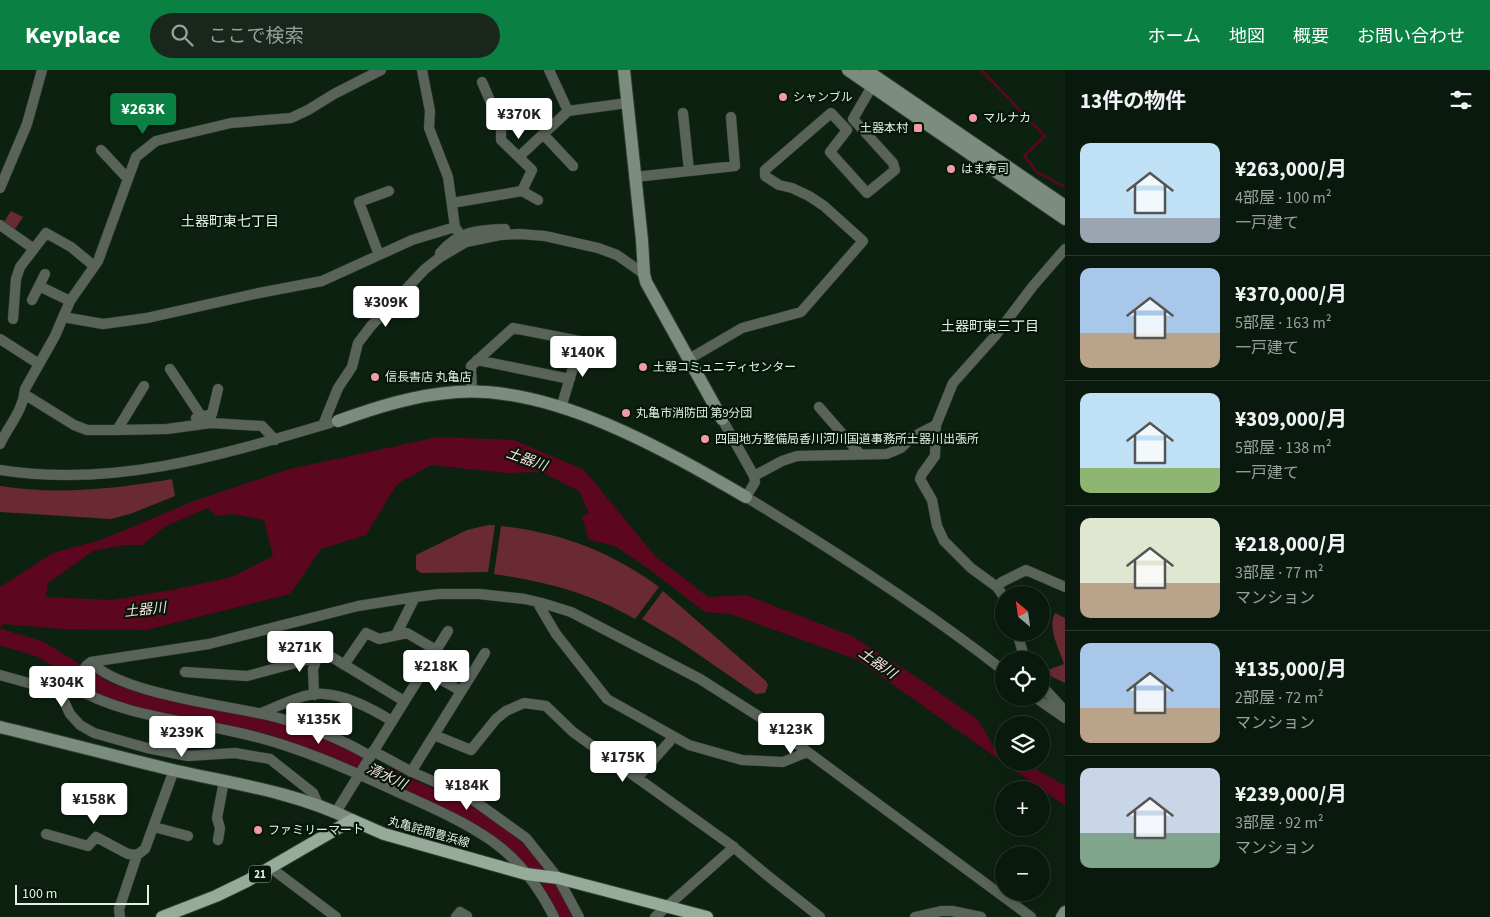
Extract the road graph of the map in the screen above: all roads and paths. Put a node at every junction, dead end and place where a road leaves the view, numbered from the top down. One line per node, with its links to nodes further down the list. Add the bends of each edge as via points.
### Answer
1 (42, 70): 23 (street, via 27,124)
2 (381, 70): 7 (street)
3 (422, 70): 27 (street, via 430,111 429,128 448,177)
4 (549, 70): 11 (street)
5 (624, 70): 10 (street)
6 (848, 70): 8 (street)
7 (369, 73): 22 (street, via 291,118 231,123 156,141 136,157)
8 (872, 78): 14 (street); 28 (street); 29 (street)
9 (482, 82): 25 (street, via 501,126 501,140 532,170)
10 (627, 103): 11 (street); 21 (street)
11 (568, 111): 16 (street)
12 (683, 113): 20 (street)
13 (731, 117): 20 (street, via 735,166)
14 (853, 119): 15 (street); 15 (street, via 893,163 895,170 867,193 830,152)
15 (847, 130): 49 (street, via 831,113 765,170 765,176 809,196 863,241 801,312 742,328)
16 (543, 134): 18 (street); 19 (street)
17 (101, 150): 22 (street)
18 (523, 153)
19 (573, 166)
20 (689, 171): 21 (street)
21 (635, 177): 40 (street)
22 (128, 179): 37 (street)
23 (0, 188)
24 (389, 190): 36 (street, via 359,202)
25 (522, 190): 26 (street); 27 (street)
26 (538, 200)
27 (452, 204): 31 (street)
28 (1065, 206)
29 (1065, 219)
30 (0, 226): 34 (street)
31 (455, 227): 33 (street); 36 (street, via 412,240)
32 (520, 234): 33 (street, via 507,229 469,232); 38 (street, via 466,242); 40 (street, via 598,248 617,255)
33 (461, 236): 38 (street, via 445,247)
34 (34, 249): 37 (street, via 46,233 71,247); 45 (street, via 20,267 16,279)
35 (1065, 249): 64 (street, via 953,383)
36 (379, 255): 44 (street, via 322,281 147,318 103,324)
37 (94, 266): 43 (street)
38 (425, 269): 63 (street, via 358,343 352,367 338,388)
39 (45, 274): 41 (street)
40 (644, 274): 49 (street)
41 (39, 286): 42 (street); 43 (street)
42 (32, 300)
43 (70, 301): 44 (street)
44 (63, 317): 51 (street)
45 (13, 319)
46 (0, 338): 51 (street)
47 (581, 341): 48 (street); 50 (street, via 513,328); 53 (street)
48 (610, 347)
49 (689, 359): 61 (street)
50 (478, 360): 53 (street); 56 (street, via 471,366)
51 (39, 364): 57 (street)
52 (170, 369): 60 (street)
53 (570, 379): 59 (street)
54 (144, 386): 66 (street)
55 (218, 389): 60 (street, via 212,414)
56 (472, 392): 59 (street, via 509,394); 62 (street, via 410,398)
57 (24, 394): 66 (street, via 74,425 88,430); 68 (street, via 16,417)
58 (819, 407): 69 (street)
59 (561, 408): 72 (street, via 668,452)
60 (201, 416): 65 (street, via 194,418)
61 (722, 419): 71 (street)
62 (338, 421): 63 (street)
63 (323, 425): 67 (street)
64 (936, 425): 69 (street, via 887,454); 73 (street, via 935,456 920,479 932,500 936,526 952,550)
65 (189, 426): 66 (street); 67 (street, via 211,423 262,426)
66 (117, 430)
67 (276, 440): 70 (street, via 131,471 75,476)
68 (0, 444)
69 (860, 454): 71 (street, via 797,456)
70 (0, 470)
71 (754, 476): 72 (street, via 755,482)
72 (746, 497): 84 (street, via 877,578)
73 (996, 586)
74 (998, 586): 75 (street, via 1026,570)
75 (1065, 587)
76 (416, 597): 77 (street, via 479,594); 79 (street); 83 (street, via 358,606 209,644)
77 (537, 602): 102 (street, via 556,634 607,699); 104 (street, via 571,612 700,680 762,719)
78 (448, 631): 80 (street)
79 (396, 635): 80 (street, via 407,633); 85 (street, via 379,639 366,633)
80 (436, 650): 86 (street)
81 (485, 653): 90 (street)
82 (318, 656): 85 (street, via 325,653); 87 (street, via 247,676); 92 (street, via 313,669)
83 (88, 664): 89 (street); 97 (street, via 125,683)
84 (995, 664)
85 (344, 665): 94 (street)
86 (424, 670): 90 (street); 94 (street)
87 (185, 672)
88 (0, 675): 91 (street)
89 (74, 685): 91 (street); 109 (street, via 88,696 158,717 270,740)
90 (461, 692): 101 (street)
91 (61, 695): 103 (street, via 70,714 80,725 94,733)
92 (314, 695): 97 (street); 99 (street, via 347,700)
93 (1050, 695): 96 (street)
94 (404, 702): 99 (street)
95 (1048, 706): 98 (street)
96 (1065, 711)
97 (260, 713): 105 (street, via 321,732)
98 (1065, 718)
99 (392, 721): 105 (street)
100 (2, 730): 106 (street)
101 (434, 735): 108 (street); 110 (street, via 471,750 506,711 524,703 537,704 546,706 573,732)
102 (672, 736): 104 (street, via 689,745 742,760 782,762); 110 (street)
103 (144, 747): 106 (street); 112 (street, via 188,756 235,753 270,759 313,794)
104 (806, 752): 138 (street)
105 (372, 753): 108 (street); 109 (street)
106 (153, 765): 107 (street)
107 (174, 770): 111 (street); 115 (street)
108 (411, 772): 123 (street, via 469,797 511,826 543,857)
109 (358, 774): 113 (street); 122 (street, via 470,827 499,846)
110 (637, 778): 119 (street)
111 (224, 781): 112 (street); 118 (street, via 212,817 220,828)
112 (319, 806): 113 (street)
113 (336, 812): 114 (street)
114 (352, 820): 121 (main road, 21); 122 (main road, 丸亀詫間豊浜線, via 384,834)
115 (154, 827): 117 (street); 120 (street, via 145,849)
116 (46, 834): 120 (street, via 88,846 96,837 128,854)
117 (188, 836)
118 (218, 840)
119 (734, 847): 124 (street); 135 (street)
120 (137, 855): 127 (street, via 119,909)
121 (271, 868): 128 (main road, 21, via 216,896); 129 (street)
122 (526, 874): 123 (main road, 丸亀詫間豊浜線); 131 (street)
123 (557, 878): 124 (main road, 丸亀詫間豊浜線); 132 (street)
124 (667, 906): 133 (street); 134 (main road, 丸亀詫間豊浜線)
125 (1065, 912): 139 (street)
126 (467, 916): 130 (street, via 460,912)
127 (120, 917)
128 (162, 917)
129 (336, 917)
130 (456, 917)
131 (554, 917)
132 (579, 917)
133 (655, 917)
134 (707, 917)
135 (820, 917)
136 (916, 917): 137 (street, via 941,911)
137 (981, 917)
138 (1031, 917)
139 (1062, 917)

